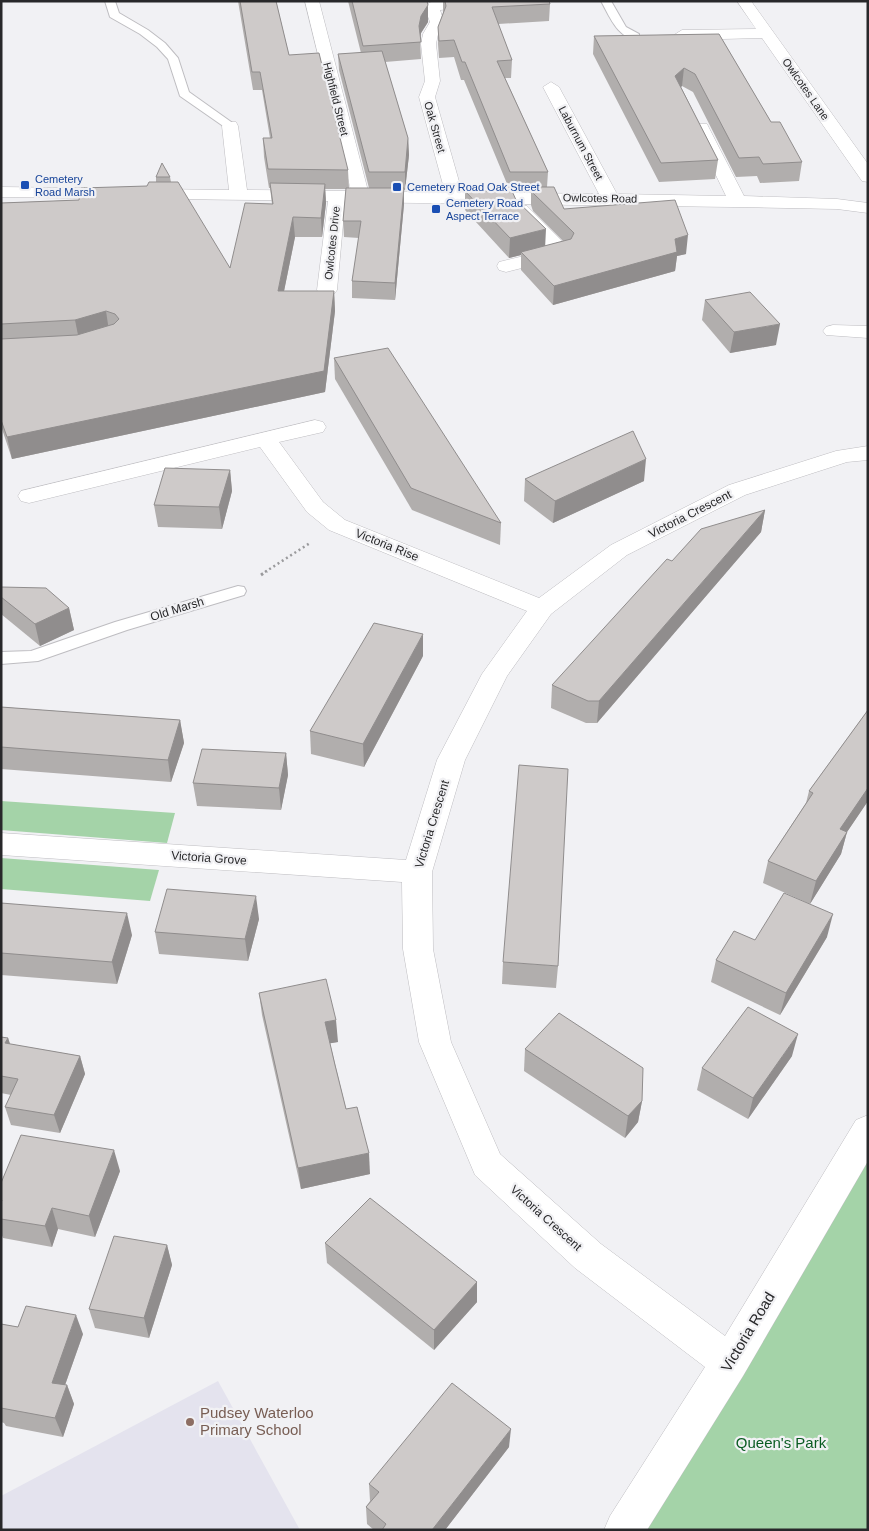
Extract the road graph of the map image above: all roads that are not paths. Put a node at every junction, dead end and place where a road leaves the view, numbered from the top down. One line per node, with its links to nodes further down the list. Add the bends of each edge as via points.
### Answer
1 (110, 1): 10 (lane, via 114,15 144,32 173,58 184,94)
2 (312, 1): 15 (street, Highfield Street)
3 (606, 1): 7 (lane, via 622,29)
4 (744, 1): 6 (street, Owlcotes Lane)
5 (465, 4): 16 (street, Oak Street, via 431,6 437,22 430,34 429,49 434,86 426,97)
6 (766, 33): 7 (street); 11 (street, Owlcotes Lane)
7 (635, 36)
8 (551, 87): 18 (street, Laburnum Street)
9 (691, 110): 19 (street)
10 (230, 126): 13 (street)
11 (868, 177)
12 (1, 192): 13 (street, Owlcotes Road)
13 (239, 196): 14 (street, Owlcotes Road)
14 (337, 197): 15 (street, Owlcotes Road); 22 (street, Owlcotes Drive)
15 (361, 197): 16 (street, Owlcotes Road)
16 (455, 197): 17 (street, Owlcotes Road)
17 (516, 197): 18 (street, Owlcotes Road); 21 (street, via 523,214 562,252)
18 (610, 198): 19 (street, Owlcotes Road)
19 (737, 201): 20 (street, Owlcotes Road)
20 (868, 208)
21 (506, 266)
22 (327, 290)
23 (833, 331): 24 (street)
24 (868, 332)
25 (315, 427): 26 (street)
26 (265, 439): 28 (street); 30 (street, Victoria Rise, via 315,507 337,525)
27 (868, 453): 30 (street, Victoria Crescent, via 844,456 737,490 619,550)
28 (29, 496)
29 (238, 591): 31 (lane, Old Marsh, via 32,657)
30 (542, 608): 33 (street, Victoria Crescent, via 495,674 451,760)
31 (1, 658)
32 (1, 844): 33 (street, Victoria Grove)
33 (417, 872): 35 (street, Victoria Crescent, via 418,949 435,1042 487,1164 588,1256)
34 (868, 1130): 35 (street, Victoria Road)
35 (730, 1363): 36 (street, Victoria Road)
36 (624, 1530)

